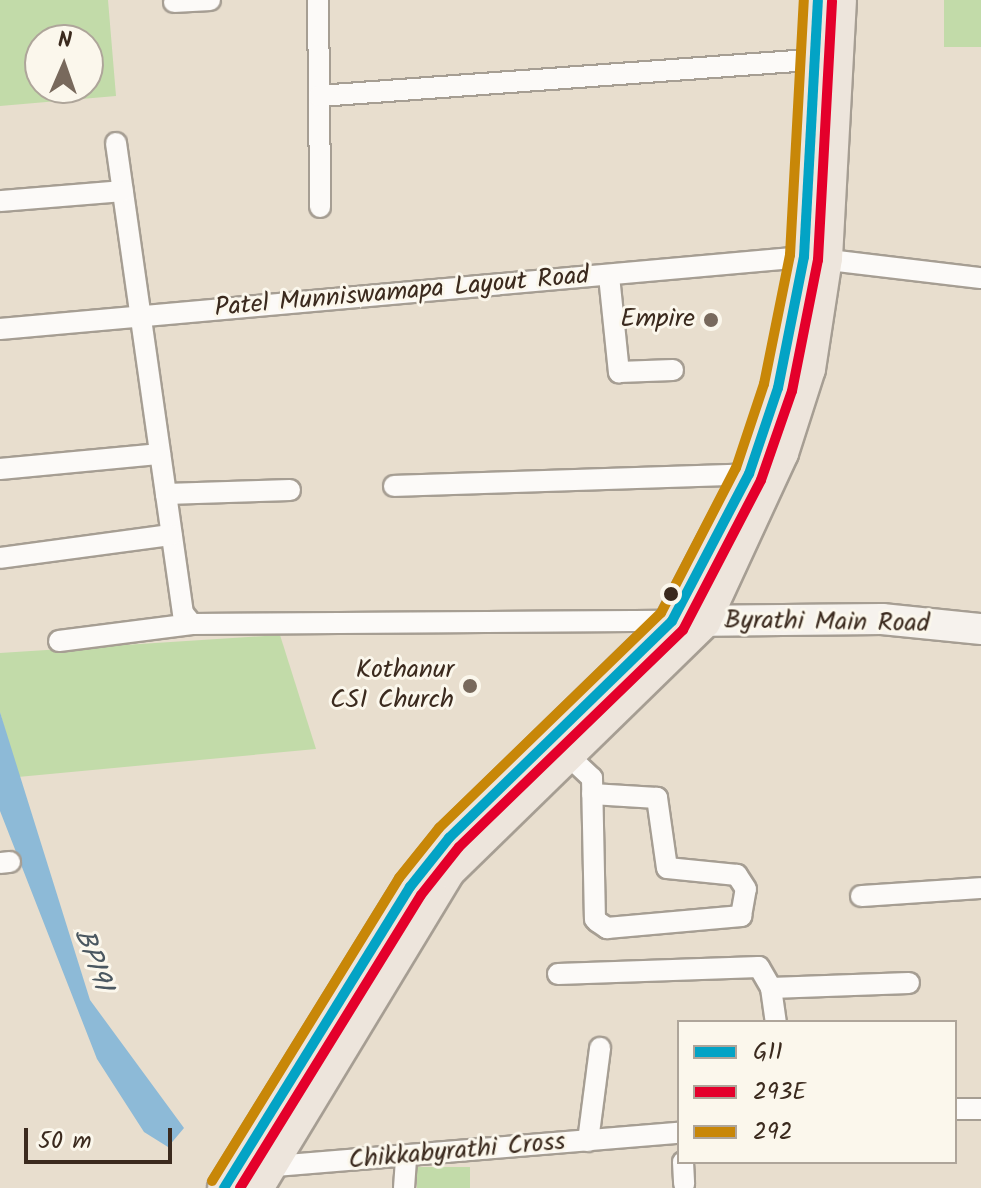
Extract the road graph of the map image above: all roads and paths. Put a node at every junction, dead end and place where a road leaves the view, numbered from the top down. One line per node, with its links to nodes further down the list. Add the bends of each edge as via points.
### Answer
1 (210, 0): 5 (street)
2 (318, 0): 7 (street)
3 (818, 0): 6 (main road)
4 (840, 0): 12 (main road)
5 (174, 2)
6 (813, 60): 7 (street); 12 (main road)
7 (319, 96): 11 (street)
8 (116, 143): 9 (street)
9 (123, 191): 10 (street); 15 (street)
10 (0, 201)
11 (320, 207)
12 (815, 257): 13 (street, Patel Munniswamapa Layout Road); 14 (street, Patel Munniswamapa Layout Road); 20 (main road); 26 (main road, via 809,369 782,453)
13 (609, 276): 15 (street, Patel Munniswamapa Layout Road); 17 (street, via 619,372)
14 (981, 278)
15 (137, 314): 16 (street, Patel Munniswamapa Layout Road); 18 (street)
16 (0, 329)
17 (673, 370)
18 (160, 454): 19 (street); 23 (street)
19 (0, 469)
20 (749, 474): 21 (street); 26 (main road)
21 (394, 486)
22 (290, 490): 23 (street)
23 (166, 494): 24 (street)
24 (171, 535): 25 (street); 27 (street, via 183,613)
25 (0, 558)
26 (688, 621): 27 (street); 28 (main road, Byrathi Main Road, via 882,619); 30 (main road)
27 (192, 624): 29 (street)
28 (981, 629)
29 (59, 641)
30 (559, 748): 31 (street, via 587,770); 45 (main road, via 449,838 410,887)
31 (592, 794): 31 (street, via 598,922 607,928 741,916 746,889 737,875 667,868 657,798)
32 (981, 888): 33 (street)
33 (861, 896)
34 (558, 974): 36 (street, via 759,967)
35 (909, 983): 36 (street)
36 (771, 988): 37 (street)
37 (776, 1020)
38 (600, 1048): 42 (street)
39 (957, 1109): 40 (street)
40 (981, 1109)
41 (677, 1133): 42 (street, Chikkabyrathi Cross)
42 (588, 1141): 43 (street, Chikkabyrathi Cross)
43 (406, 1158): 45 (street, Chikkabyrathi Cross); 47 (street)
44 (683, 1164): 46 (street)
45 (246, 1178)
46 (684, 1184)
47 (404, 1188)

